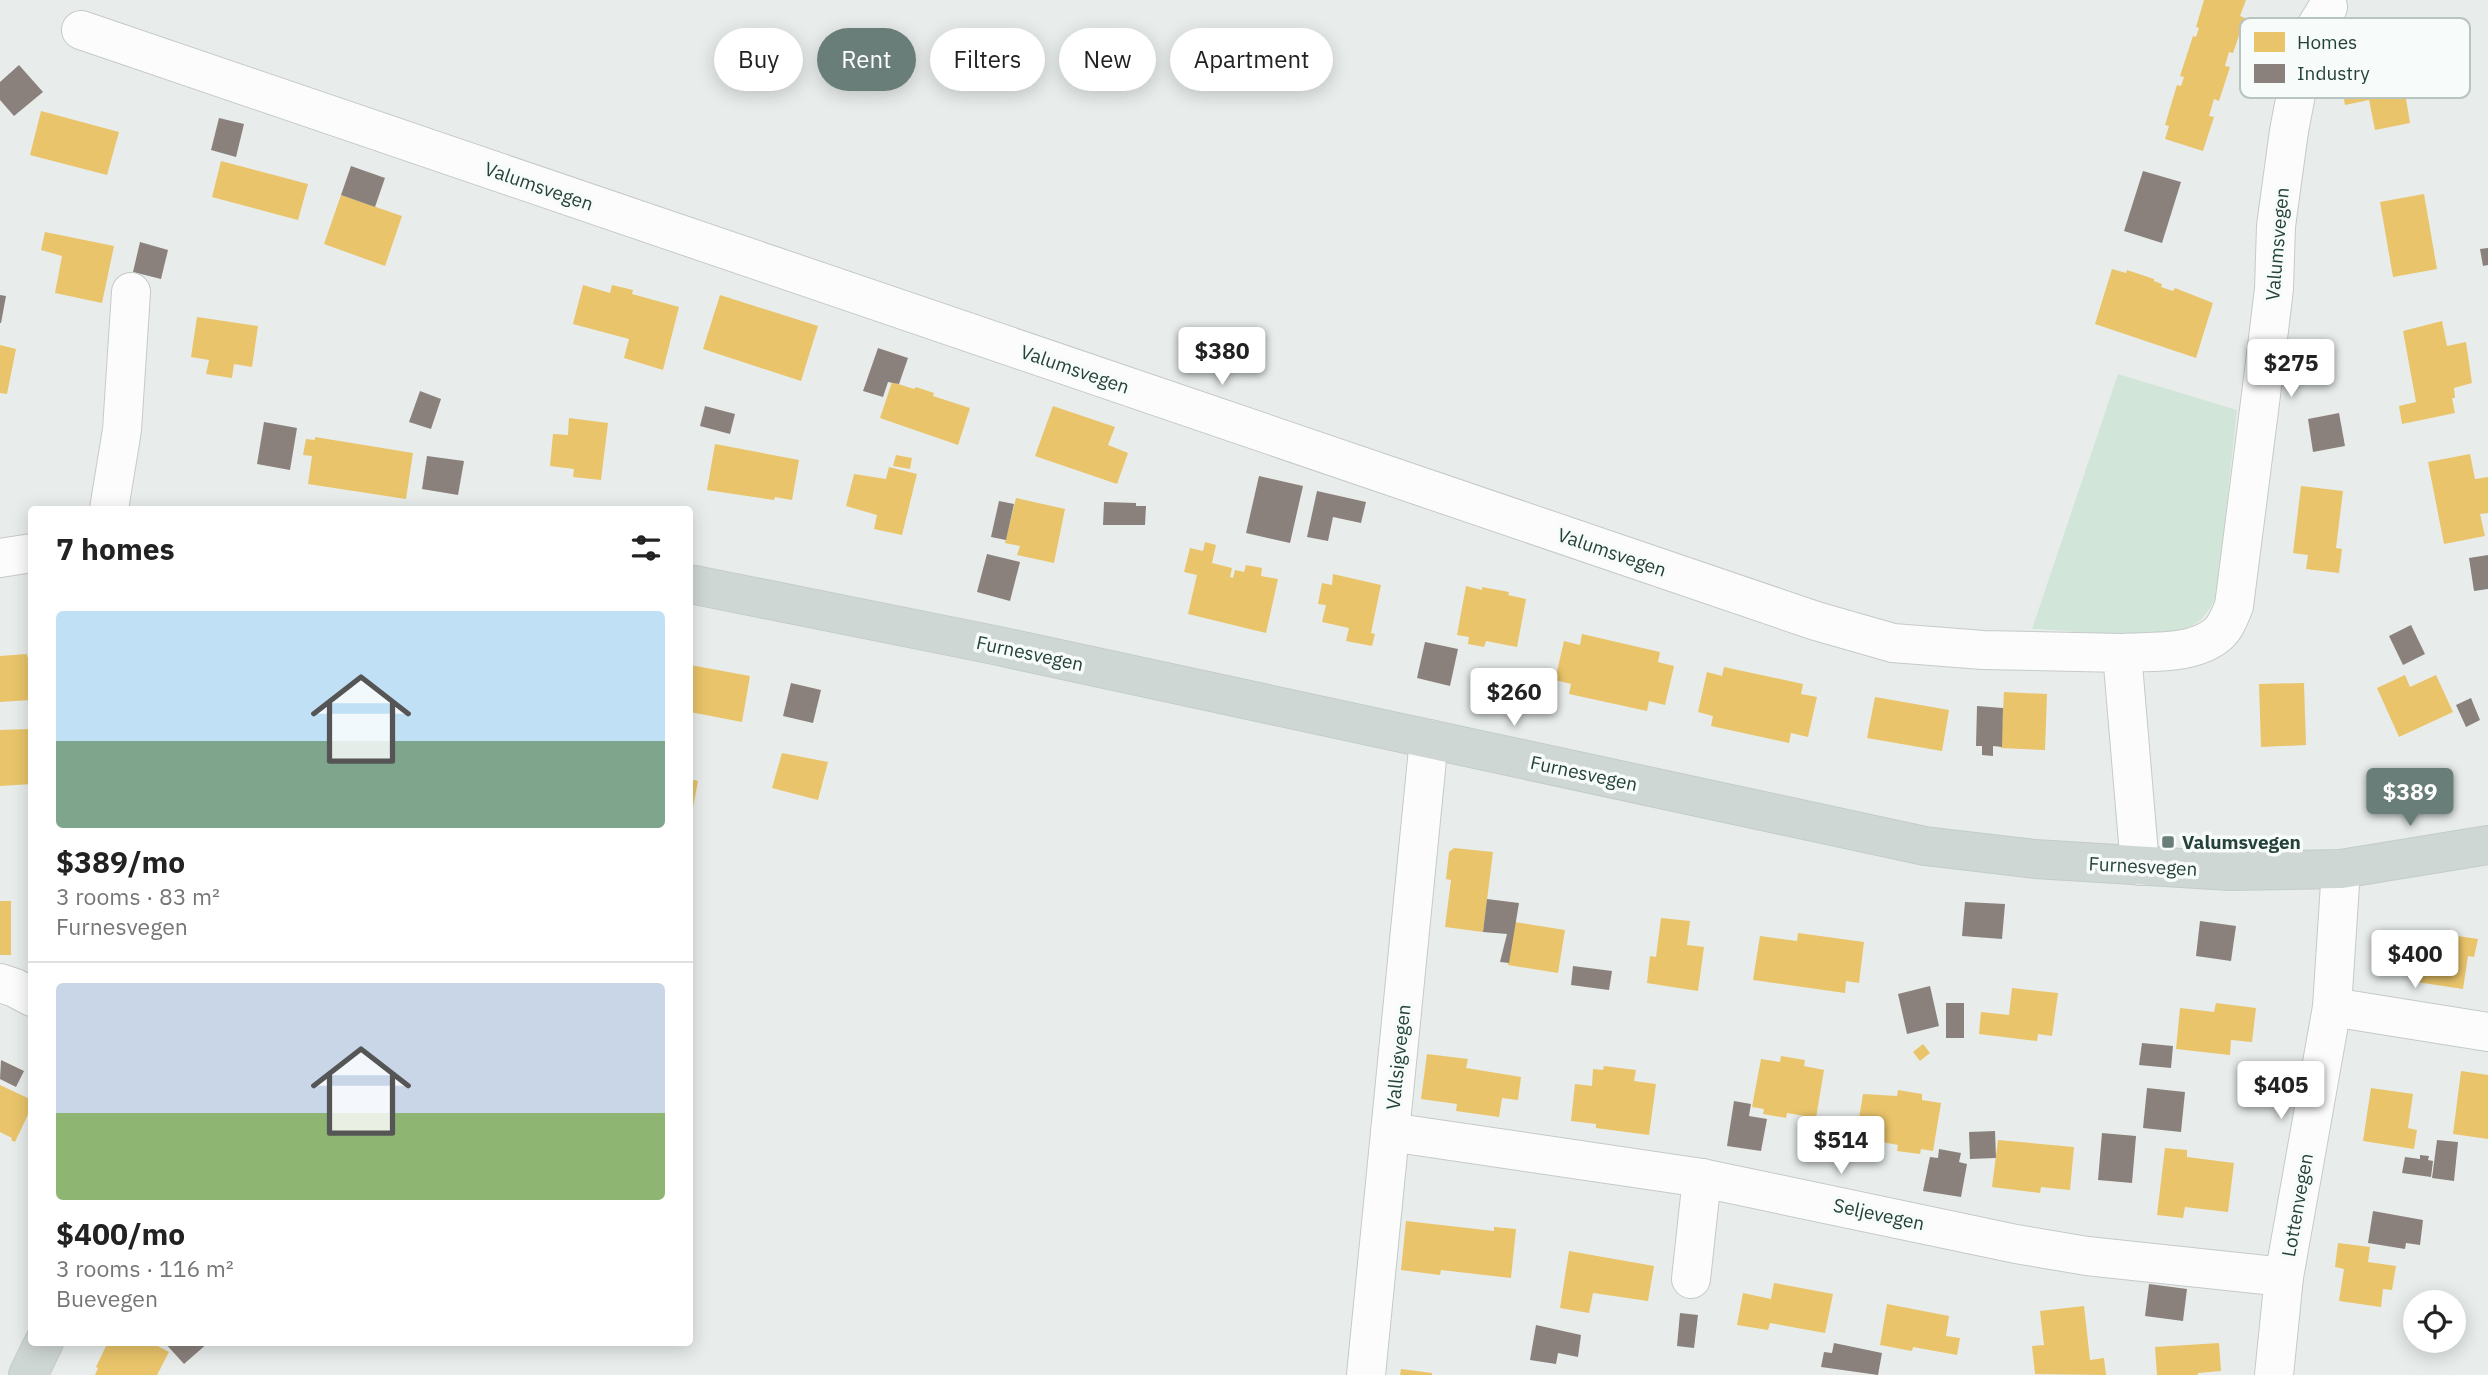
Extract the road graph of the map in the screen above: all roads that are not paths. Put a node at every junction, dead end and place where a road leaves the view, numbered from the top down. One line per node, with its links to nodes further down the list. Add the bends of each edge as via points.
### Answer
1 (2328, 7): 2 (street, Valumsvegen)
2 (2321, 18)
3 (81, 30): 10 (street, Valumsvegen, via 1816,621 1893,643)
4 (2295, 98): 10 (street, Valumsvegen, via 2276,226 2274,289 2234,606 2220,632 2208,640 2169,650)
5 (131, 292): 6 (street, via 122,430)
6 (109, 506)
7 (28, 554): 8 (street)
8 (0, 558)
9 (693, 585): 11 (main road, Furnesvegen)
10 (2122, 653): 13 (street)
11 (1429, 739): 13 (main road, Furnesvegen, via 1925,846); 19 (street, Vallsigvegen)
12 (2488, 845): 14 (main road, Furnesvegen)
13 (2140, 866): 14 (main road, Furnesvegen, via 2231,871)
14 (2341, 869): 17 (street, Lottenvegen)
15 (0, 983): 16 (street)
16 (28, 995)
17 (2332, 1007): 18 (street); 21 (street, Lottenvegen)
18 (2488, 1032)
19 (1390, 1132): 20 (street, Seljevegen); 25 (street, Vallsigvegen)
20 (1702, 1178): 21 (street, Seljevegen, via 2016,1244); 22 (street)
21 (2284, 1277): 26 (street, Lottenvegen)
22 (1690, 1279)
23 (42, 1346): 24 (main road)
24 (28, 1375)
25 (1366, 1375)
26 (2274, 1375)

